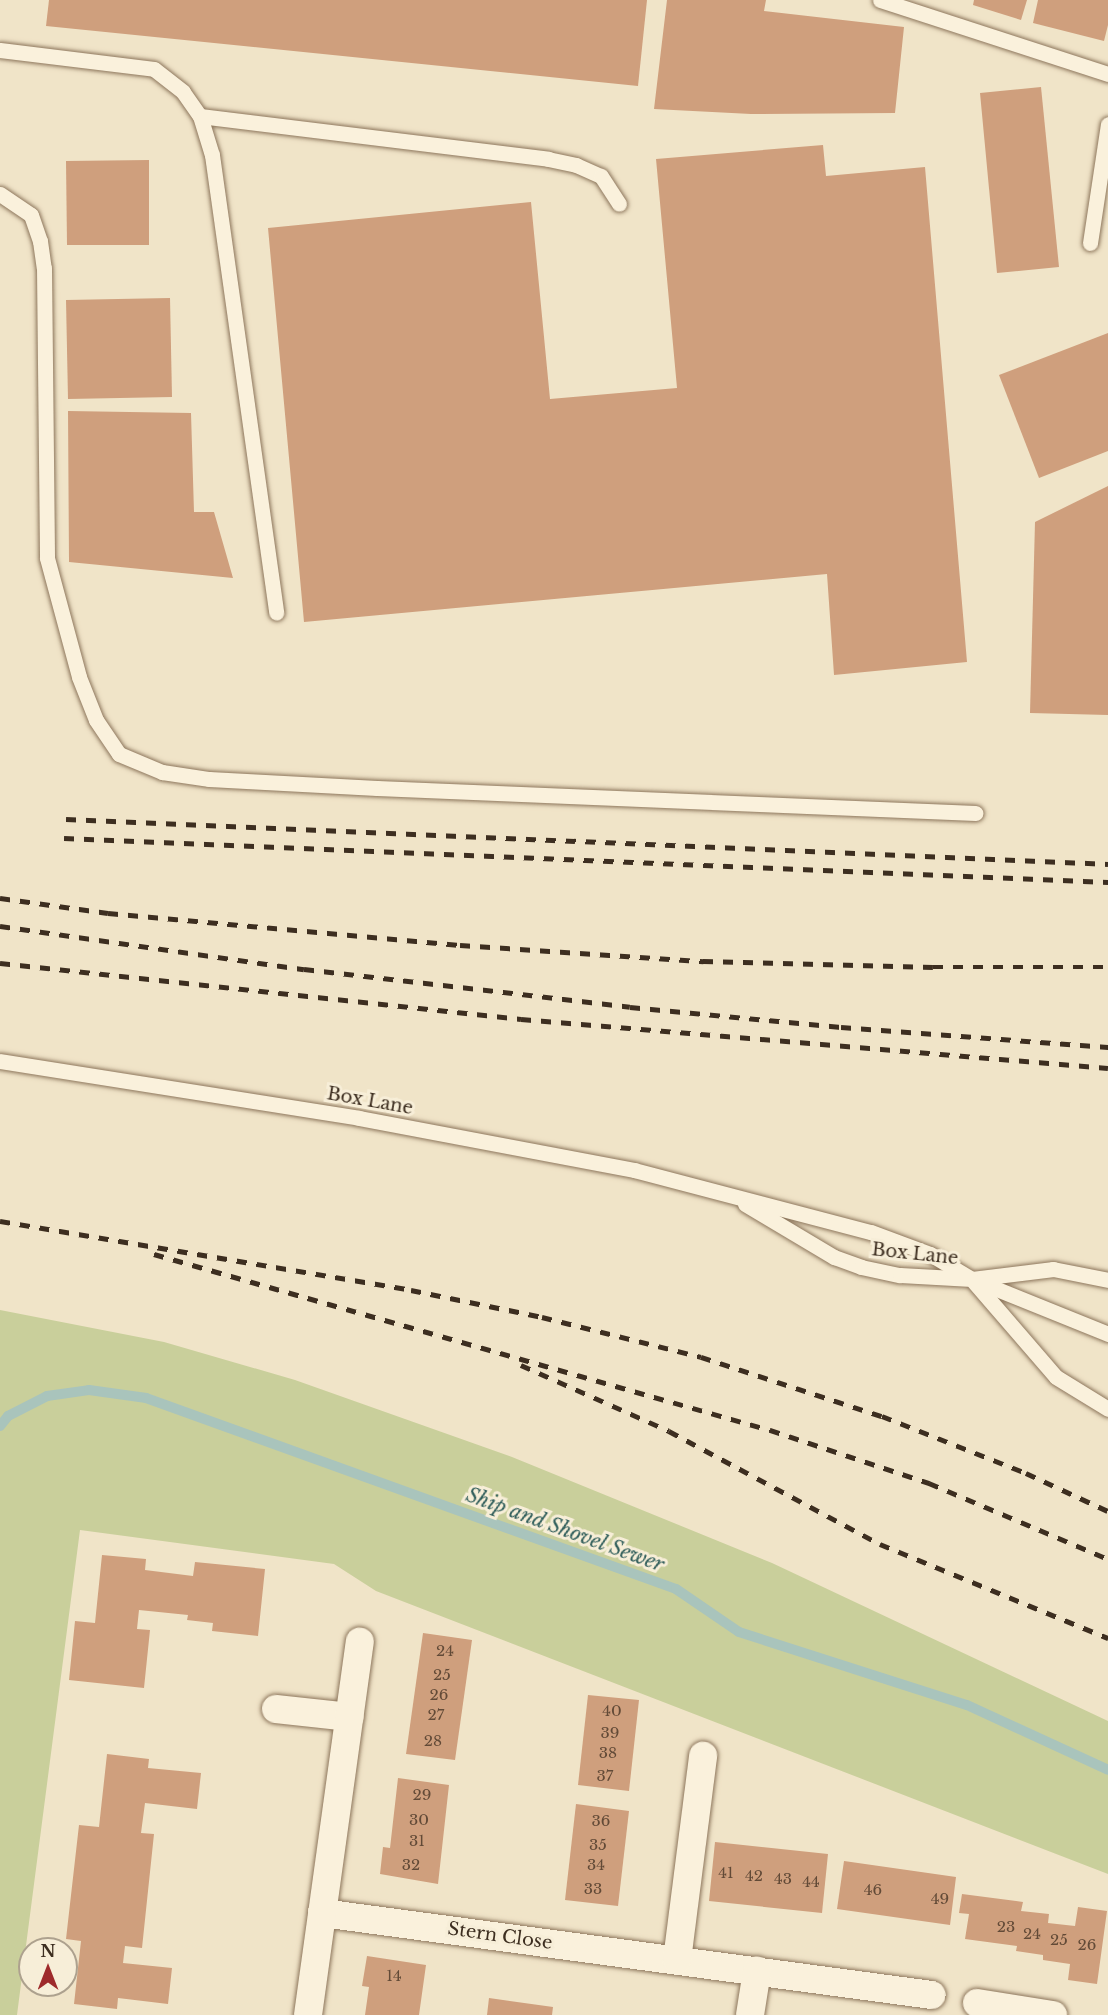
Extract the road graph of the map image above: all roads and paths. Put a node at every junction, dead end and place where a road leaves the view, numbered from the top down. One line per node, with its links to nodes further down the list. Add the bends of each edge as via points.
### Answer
1 (880, 0): 3 (lane)
2 (0, 50): 4 (lane, via 154,69 183,92)
3 (1108, 74)
4 (200, 116): 7 (lane, via 548,159 601,176); 9 (lane, via 212,155)
5 (1108, 124): 8 (lane)
6 (0, 194): 10 (lane, via 31,214 44,268 47,558 79,677 96,720 119,754 162,772 209,779)
7 (619, 204)
8 (1090, 243)
9 (276, 613)
10 (975, 813)
11 (0, 1061): 12 (lane, Box Lane, via 359,1118 634,1170)
12 (730, 1194): 13 (lane, Box Lane, via 872,1232 930,1254); 13 (lane, Box Lane, via 834,1257 861,1268 900,1275)
13 (972, 1279): 14 (lane, Box Lane, via 1053,1269); 15 (lane); 16 (lane, via 1056,1377)
14 (1108, 1280)
15 (1108, 1334)
16 (1108, 1409)
17 (360, 1642): 19 (street)
18 (276, 1709): 19 (street)
19 (350, 1717): 21 (street)
20 (703, 1756): 22 (street)
21 (322, 1913): 22 (street, Stern Close); 26 (street)
22 (677, 1960): 23 (street, Stern Close)
23 (757, 1971): 24 (street, Stern Close); 27 (street)
24 (932, 1995)
25 (977, 2003): 28 (street)
26 (308, 2015)
27 (750, 2015)
28 (1053, 2015)

